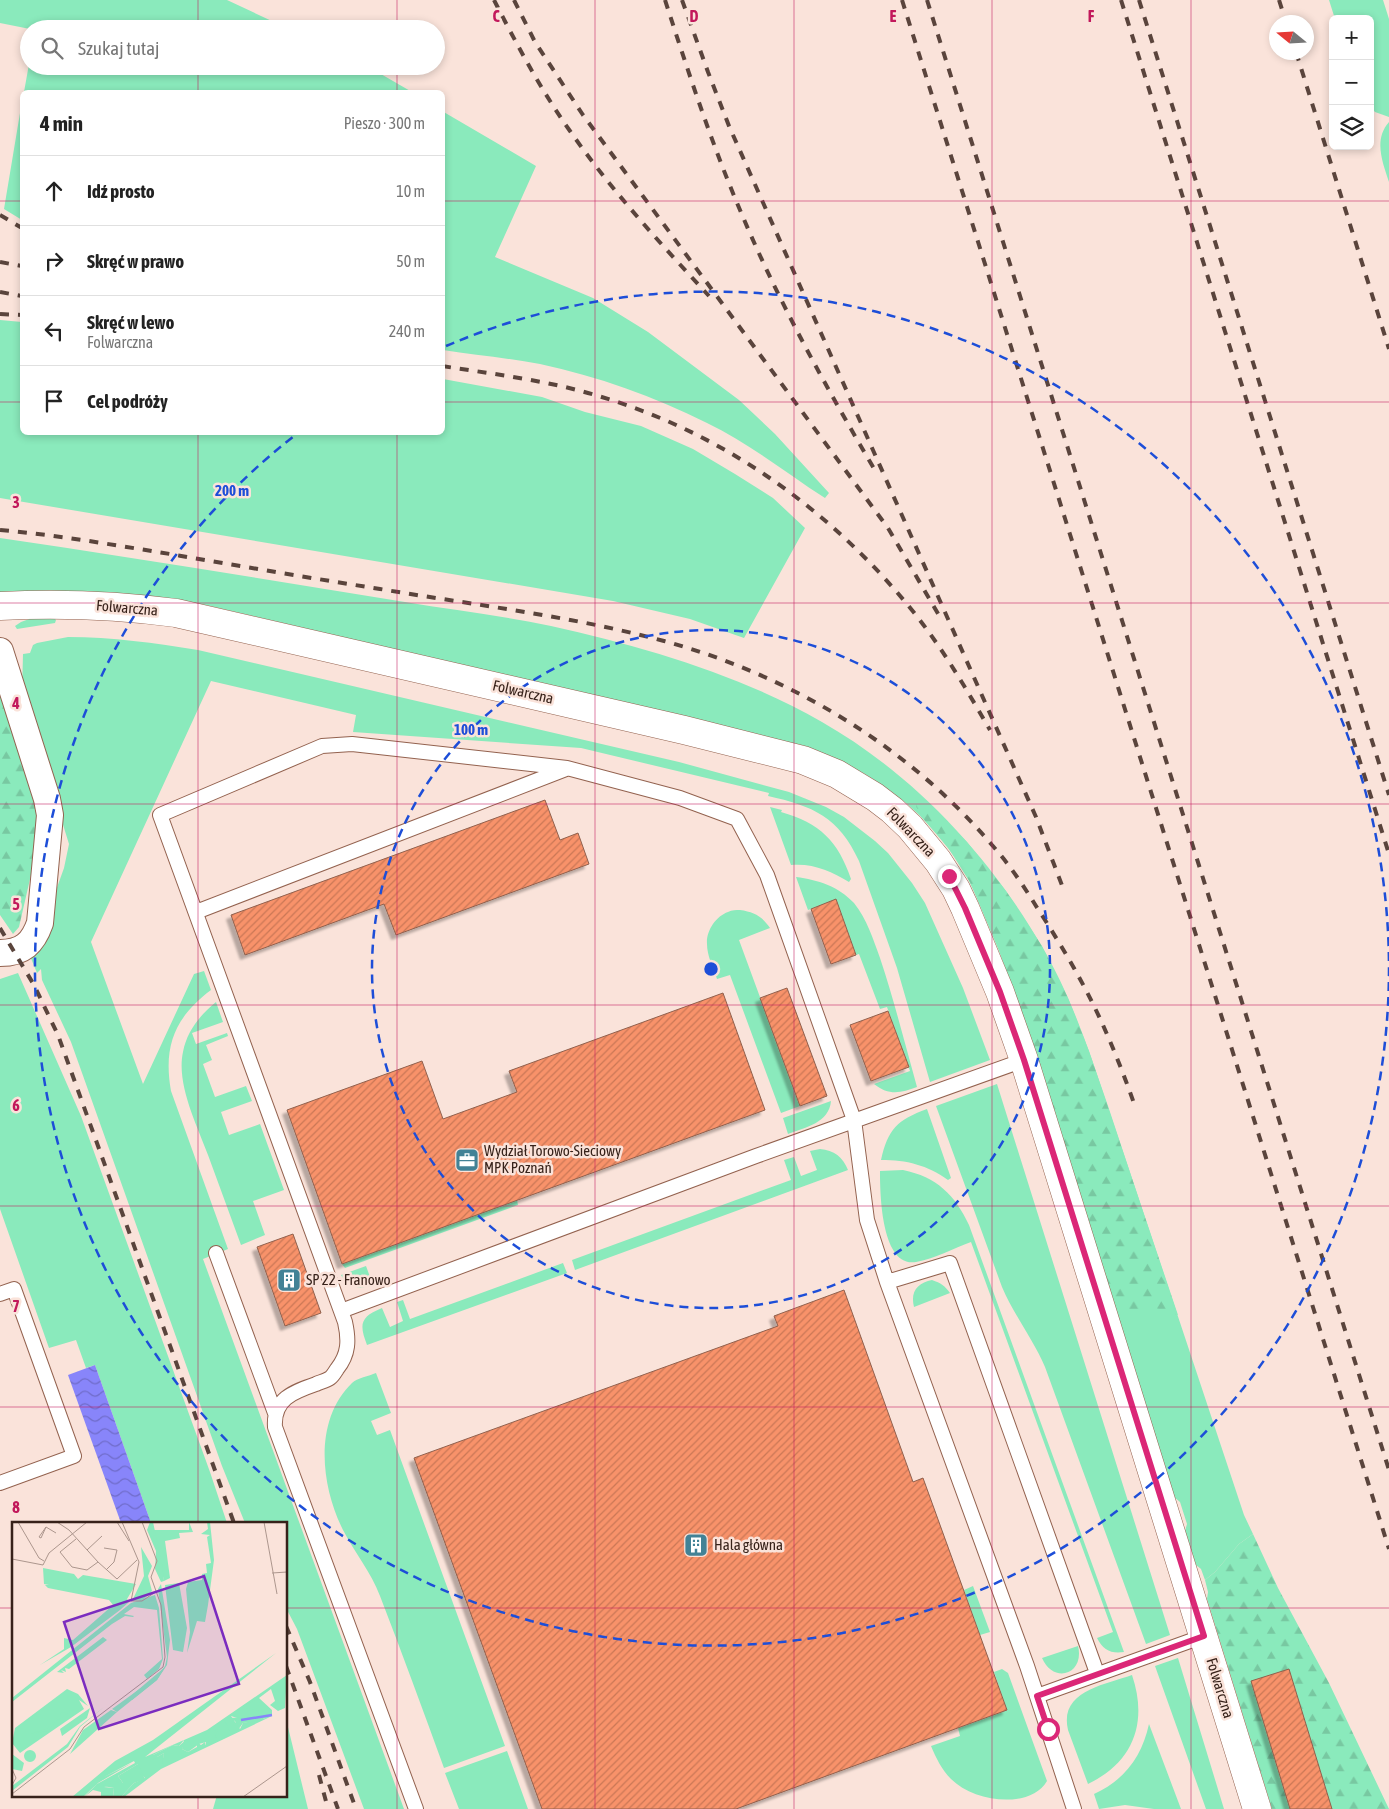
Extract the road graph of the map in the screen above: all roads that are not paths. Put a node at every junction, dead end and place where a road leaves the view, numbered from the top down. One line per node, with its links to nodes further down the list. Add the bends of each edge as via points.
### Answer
1 (0, 606): 6 (street, Folwarczna, via 111,605 176,612 684,730 802,760 836,774 892,810 944,868 965,908)
2 (0, 652): 5 (street, via 48,798 50,824 36,935 24,948)
3 (567, 768): 4 (lane); 4 (lane, via 352,744 322,746 160,815); 7 (lane, via 680,798 738,819 767,875)
4 (196, 912): 11 (lane)
5 (0, 953)
6 (1024, 1060): 7 (lane); 14 (street, Folwarczna)
7 (854, 1120): 9 (lane, via 869,1228); 11 (lane)
8 (216, 1254): 12 (lane)
9 (887, 1282): 15 (lane, via 950,1263); 16 (lane)
10 (0, 1294): 13 (lane, via 14,1290 74,1456)
11 (341, 1311): 12 (lane, via 348,1337 343,1362 330,1378 293,1393)
12 (275, 1413): 17 (lane, via 277,1432)
13 (0, 1483)
14 (1204, 1636): 15 (lane); 19 (street, Folwarczna)
15 (1097, 1673): 16 (lane)
16 (1037, 1696): 18 (lane)
17 (416, 1809)
18 (1074, 1809)
19 (1257, 1809)

